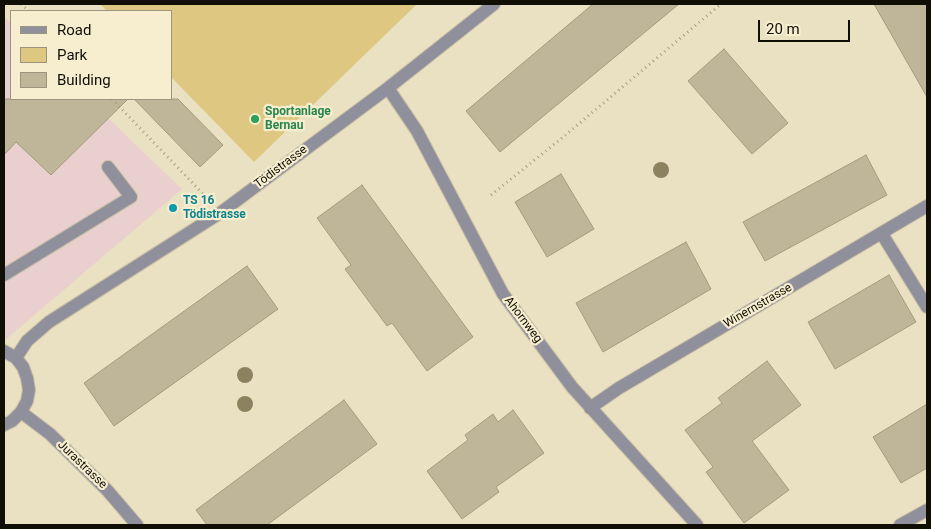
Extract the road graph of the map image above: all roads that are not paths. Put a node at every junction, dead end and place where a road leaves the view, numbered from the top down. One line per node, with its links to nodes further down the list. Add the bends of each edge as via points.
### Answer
1 (494, 4): 2 (street, Tödistrasse)
2 (388, 88): 9 (street, Tödistrasse, via 220,213 49,322 27,341); 10 (street, Ahornweg, via 416,131 503,294)
3 (108, 167): 6 (street, via 131,197)
4 (927, 206): 5 (street, Winernstrasse)
5 (882, 234): 7 (street); 10 (street, Winernstrasse)
6 (4, 274)
7 (927, 307)
8 (4, 351): 9 (street)
9 (16, 358): 11 (street, via 23,367 29,390)
10 (590, 408): 15 (street, Ahornweg)
11 (21, 412): 12 (street); 14 (street, Jurastrasse, via 50,434 107,490)
12 (4, 425)
13 (927, 510): 16 (street)
14 (136, 525)
15 (697, 525)
16 (900, 525)

